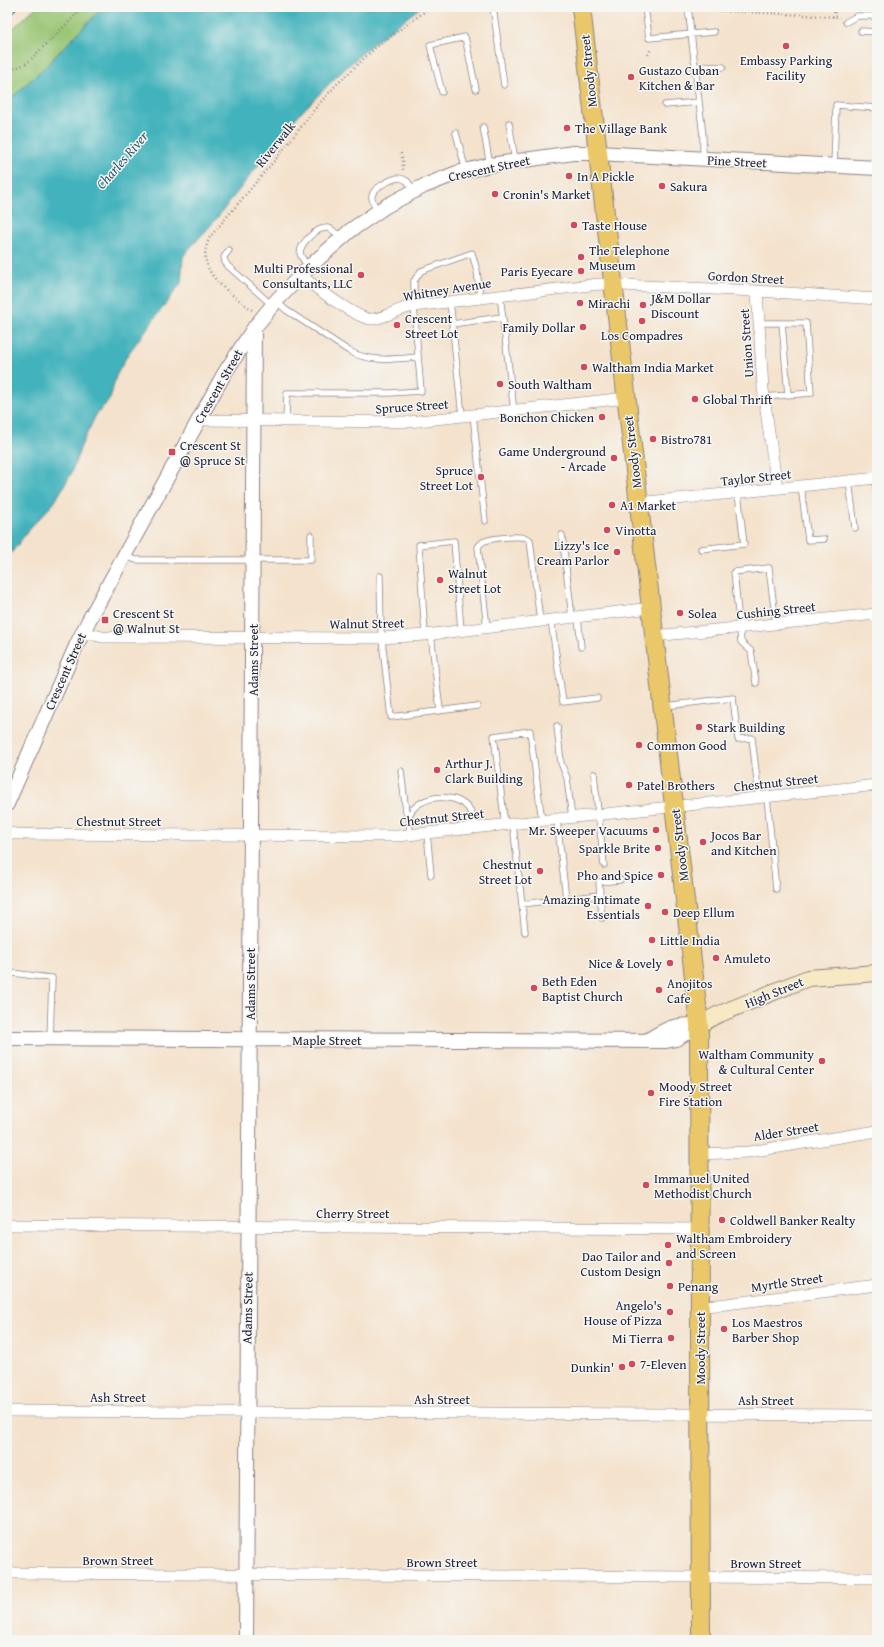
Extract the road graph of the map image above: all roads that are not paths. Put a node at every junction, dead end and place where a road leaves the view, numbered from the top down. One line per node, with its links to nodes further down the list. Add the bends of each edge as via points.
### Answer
1 (493, 7): 13 (lane)
2 (581, 7): 22 (main road, Moody Street)
3 (645, 7): 10 (lane, via 649,38)
4 (688, 7): 10 (lane)
5 (877, 16): 6 (lane, via 857,16)
6 (846, 22)
7 (861, 31): 9 (lane)
8 (714, 32): 10 (lane)
9 (877, 32)
10 (691, 34): 11 (lane)
11 (694, 66): 12 (lane); 16 (lane)
12 (722, 67)
13 (504, 85)
14 (476, 89): 15 (lane, via 465,37 430,45)
15 (442, 92)
16 (699, 102): 17 (lane); 23 (lane, via 704,140)
17 (665, 105)
18 (877, 108): 26 (lane, via 836,105)
19 (509, 123): 24 (lane)
20 (483, 127): 25 (lane)
21 (456, 133): 28 (lane)
22 (597, 153): 23 (street, Pine Street); 24 (street, Crescent Street, via 573,153); 34 (main road, Moody Street)
23 (703, 159): 26 (street, Pine Street)
24 (515, 161): 25 (street, Crescent Street)
25 (490, 165): 28 (street, Crescent Street)
26 (834, 166): 27 (street, Pine Street)
27 (877, 168)
28 (466, 171): 29 (street, Crescent Street)
29 (414, 190): 30 (street, Crescent Street); 30 (lane, via 407,181 392,180 374,191 373,201)
30 (378, 210): 31 (street, Crescent Street)
31 (341, 238): 33 (street, Crescent Street); 33 (lane, via 332,230 324,228 304,242 300,255)
32 (229, 250): 40 (lane, via 224,257 228,266)
33 (305, 271): 40 (street, Crescent Street); 41 (street, Whitney Avenue, via 334,300 365,318 387,316)
34 (613, 285): 35 (street, Gordon Street); 36 (street, Whitney Avenue, via 599,284); 50 (main road, Moody Street)
35 (757, 291): 38 (street, Gordon Street); 43 (street, Union Street)
36 (500, 294): 37 (street, Whitney Avenue); 42 (lane)
37 (480, 297): 39 (street, Whitney Avenue); 41 (lane, via 472,253 421,271 414,281)
38 (877, 299)
39 (450, 301): 41 (street, Whitney Avenue); 45 (lane)
40 (274, 303): 46 (street, Crescent Street); 47 (lane, via 358,356 380,359)
41 (414, 306): 47 (lane)
42 (502, 317): 45 (lane); 51 (lane)
43 (758, 323): 44 (lane); 49 (street, Union Street)
44 (782, 323): 48 (lane); 48 (lane, via 806,323 811,393)
45 (452, 324): 52 (lane)
46 (254, 328): 53 (street, Crescent Street); 54 (street, Adams Street)
47 (418, 356): 55 (lane, via 422,391 390,394 287,393)
48 (788, 395): 49 (lane)
49 (764, 397): 59 (street, Union Street)
50 (626, 398): 51 (street, Spruce Street); 62 (main road, Moody Street)
51 (514, 411): 52 (street, Spruce Street)
52 (467, 416): 55 (street, Spruce Street, via 401,422); 63 (lane)
53 (198, 420): 54 (street, Spruce Street); 69 (street, Crescent Street)
54 (253, 421): 55 (street, Spruce Street); 70 (street, Adams Street)
55 (286, 421)
56 (876, 478): 57 (street, Taylor Street); 61 (lane)
57 (849, 481): 58 (street, Taylor Street); 64 (lane)
58 (801, 486): 59 (street, Taylor Street); 67 (lane, via 808,540)
59 (777, 488): 60 (street, Taylor Street)
60 (738, 493): 62 (street, Taylor Street); 68 (lane, via 744,544)
61 (877, 498)
62 (638, 503): 72 (main road, Moody Street)
63 (485, 521)
64 (854, 528)
65 (311, 534): 70 (lane, via 311,560)
66 (562, 535): 74 (lane)
67 (824, 539)
68 (700, 549)
69 (124, 556): 70 (lane, via 136,560); 80 (street, Crescent Street)
70 (253, 560): 83 (street, Adams Street)
71 (380, 576): 84 (lane)
72 (651, 608): 74 (street, Walnut Street); 82 (main road, Moody Street)
73 (877, 614): 76 (street, Cushing Street)
74 (575, 617): 75 (street, Walnut Street); 85 (lane)
75 (545, 620): 77 (street, Walnut Street); 77 (lane, via 530,540 522,536 486,540 478,547); 87 (lane, via 563,702)
76 (776, 624): 78 (street, Cushing Street); 78 (lane, via 769,568 734,572)
77 (488, 628): 79 (street, Walnut Street)
78 (741, 628): 82 (street, Cushing Street); 86 (lane, via 741,642 752,651)
79 (461, 631): 81 (street, Walnut Street); 81 (lane, via 454,541 419,545)
80 (83, 632): 83 (street, Walnut Street, via 102,637); 96 (street, Crescent Street)
81 (428, 635): 84 (street, Walnut Street); 90 (lane)
82 (654, 636): 89 (main road, Moody Street)
83 (253, 637): 84 (street, Walnut Street); 107 (street, Adams Street)
84 (382, 638): 90 (lane, via 391,717)
85 (581, 647)
86 (756, 683)
87 (597, 698)
88 (477, 706): 90 (lane)
89 (662, 706): 95 (lane, via 733,698 738,739 752,738); 97 (main road, Moody Street)
90 (440, 710)
91 (557, 726): 100 (lane, via 561,763 567,778)
92 (401, 771): 99 (lane, via 406,812)
93 (594, 774): 98 (lane)
94 (877, 785): 95 (street, Chestnut Street)
95 (763, 797): 97 (street, Chestnut Street); 112 (lane)
96 (7, 804)
97 (674, 807): 98 (street, Chestnut Street); 120 (main road, Moody Street)
98 (599, 815): 100 (street, Chestnut Street); 109 (lane)
99 (409, 816): 104 (lane, via 416,806 423,802 451,798 467,807); 108 (lane)
100 (572, 818): 101 (street, Chestnut Street)
101 (557, 819): 102 (street, Chestnut Street); 114 (lane)
102 (542, 821): 103 (street, Chestnut Street); 103 (lane, via 530,731 494,736)
103 (509, 825): 104 (street, Chestnut Street); 115 (lane)
104 (475, 828): 106 (street, Chestnut Street)
105 (7, 833): 107 (street, Chestnut Street)
106 (427, 833): 108 (street, Chestnut Street); 110 (lane)
107 (251, 835): 108 (street, Chestnut Street); 123 (street, Adams Street)
108 (410, 835)
109 (604, 865)
110 (431, 875)
111 (620, 880): 113 (lane, via 599,882)
112 (776, 889)
113 (600, 896): 114 (lane); 116 (lane)
114 (566, 899): 115 (lane)
115 (522, 904): 117 (lane)
116 (602, 918)
117 (525, 932)
118 (7, 973): 122 (lane, via 52,978)
119 (877, 973): 120 (main road, High Street, via 808,978 717,1015)
120 (699, 1025): 123 (street, Maple Street, via 680,1024 647,1040); 125 (main road, Moody Street)
121 (7, 1038): 122 (street, Maple Street)
122 (50, 1039): 123 (street, Maple Street)
123 (250, 1040): 127 (street, Adams Street)
124 (877, 1131): 125 (street, Alder Street, via 744,1152)
125 (700, 1154): 128 (main road, Moody Street)
126 (7, 1224): 127 (street, Cherry Street)
127 (248, 1226): 128 (street, Cherry Street); 132 (street, Adams Street)
128 (700, 1229): 130 (main road, Moody Street)
129 (877, 1284): 130 (street, Myrtle Street)
130 (700, 1306): 133 (main road, Moody Street)
131 (7, 1411): 132 (street, Ash Street)
132 (246, 1412): 133 (street, Ash Street); 136 (street, Adams Street)
133 (700, 1414): 134 (street, Ash Street); 137 (main road, Moody Street)
134 (877, 1415)
135 (7, 1574): 136 (street, Brown Street)
136 (247, 1575): 137 (street, Brown Street); 139 (street, Adams Street)
137 (700, 1577): 138 (street, Brown Street); 140 (main road, Moody Street)
138 (877, 1578)
139 (246, 1640)
140 (701, 1640)

